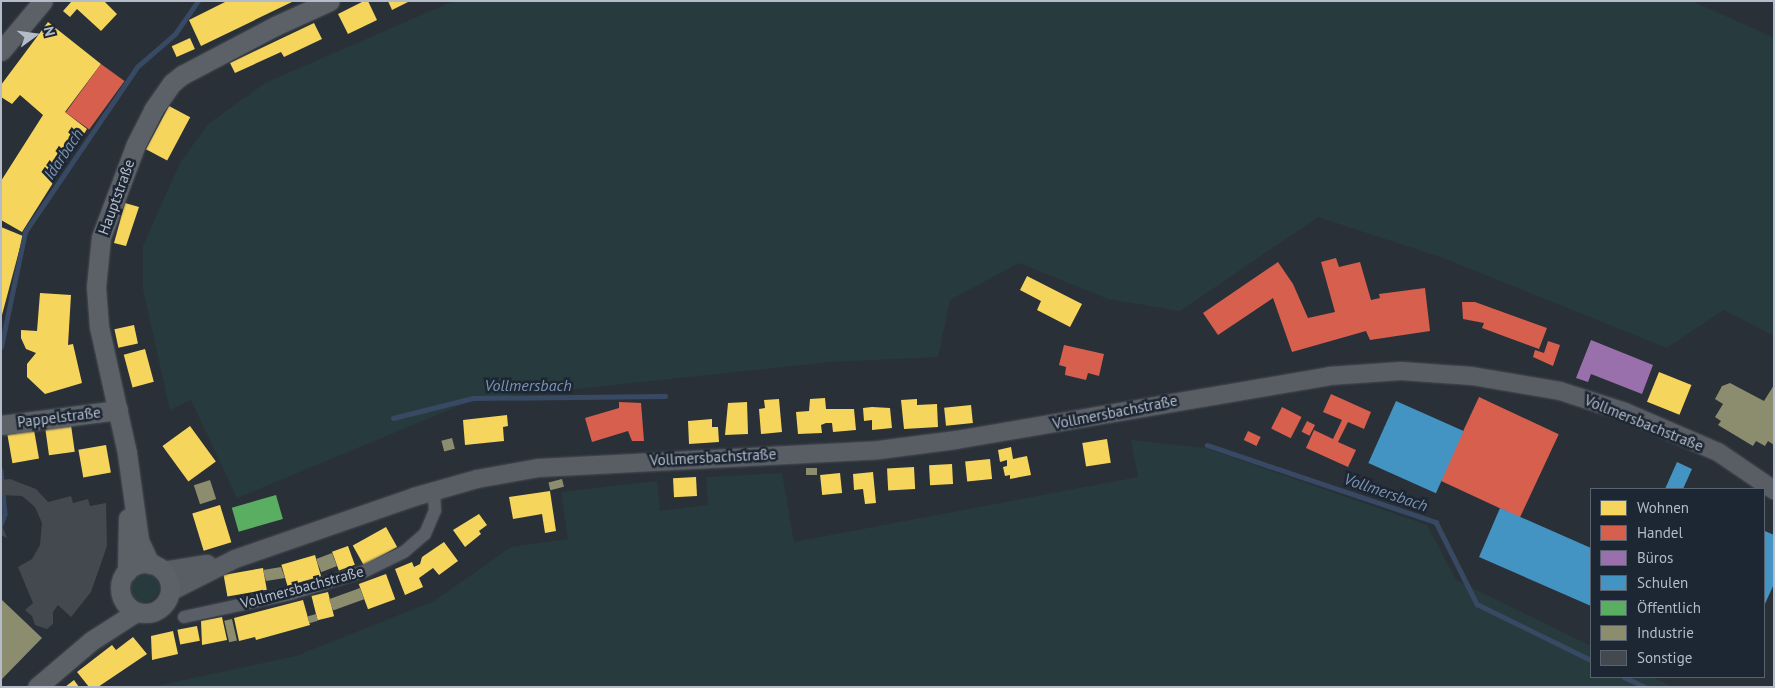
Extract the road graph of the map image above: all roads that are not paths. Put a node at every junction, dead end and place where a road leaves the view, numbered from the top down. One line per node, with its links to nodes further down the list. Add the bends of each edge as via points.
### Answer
1 (44, 1): 3 (main road)
2 (330, 1): 4 (main road, Hauptstraße, via 182,75 153,110 122,174 101,237 97,262 98,317)
3 (1, 52)
4 (118, 410): 5 (main road, Pappelstraße); 8 (main road, Hauptstraße)
5 (4, 424)
6 (434, 490): 7 (main road, Vollmersbachstraße, via 539,468 879,450 956,440 1329,376 1401,371 1472,376 1578,397 1625,412 1718,452); 9 (main road, Vollmersbachstraße); 15 (street, Vollmersbachstraße, via 436,511 425,534 404,552 346,577 290,594)
7 (1774, 490)
8 (131, 497): 10 (main road, Hauptstraße, via 140,547); 11 (main road, Hauptstraße, via 126,533)
9 (235, 559): 10 (main road, Vollmersbachstraße); 13 (main road, Vollmersbachstraße)
10 (157, 568): 11 (main road, via 139,564); 13 (main road)
11 (127, 572): 12 (main road, via 121,581)
12 (120, 592): 14 (main road, via 127,605); 16 (main road, via 112,612)
13 (170, 592): 14 (main road, via 158,610)
14 (136, 612): 16 (main road)
15 (184, 617)
16 (91, 642): 17 (main road)
17 (37, 687)

